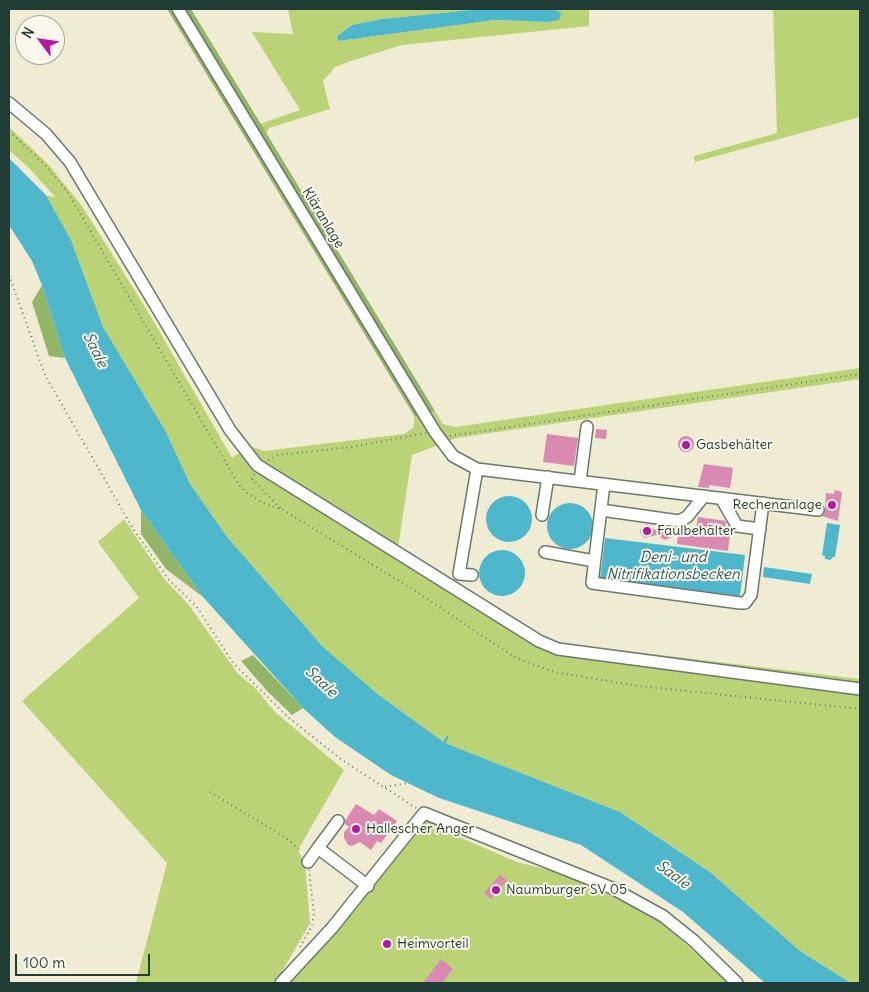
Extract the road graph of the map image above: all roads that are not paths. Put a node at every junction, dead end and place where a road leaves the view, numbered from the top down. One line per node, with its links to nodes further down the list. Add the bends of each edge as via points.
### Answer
1 (178, 9): 4 (lane, Kläranlage, via 435,432 453,456)
2 (9, 103): 18 (lane, via 46,134 70,162 230,430 257,465 522,631 558,649)
3 (587, 427): 6 (lane)
4 (477, 469): 5 (lane); 17 (lane, via 458,574)
5 (548, 477): 6 (lane); 13 (lane)
6 (580, 481): 7 (lane)
7 (604, 484): 8 (lane); 11 (lane)
8 (704, 496): 9 (lane); 11 (lane, via 687,517 678,522)
9 (721, 498): 10 (lane); 14 (lane, via 737,526)
10 (763, 503): 12 (lane); 14 (lane)
11 (601, 510): 16 (lane)
12 (818, 510)
13 (542, 515)
14 (760, 529): 16 (lane, via 751,595 745,603 592,583)
15 (545, 552): 16 (lane)
16 (594, 561)
17 (472, 575)
18 (860, 689)
19 (338, 821): 20 (lane)
20 (318, 848): 21 (lane); 22 (lane)
21 (308, 862)
22 (368, 886): 23 (lane); 24 (lane, via 424,813 612,888 663,916)
23 (281, 983)
24 (737, 983)

